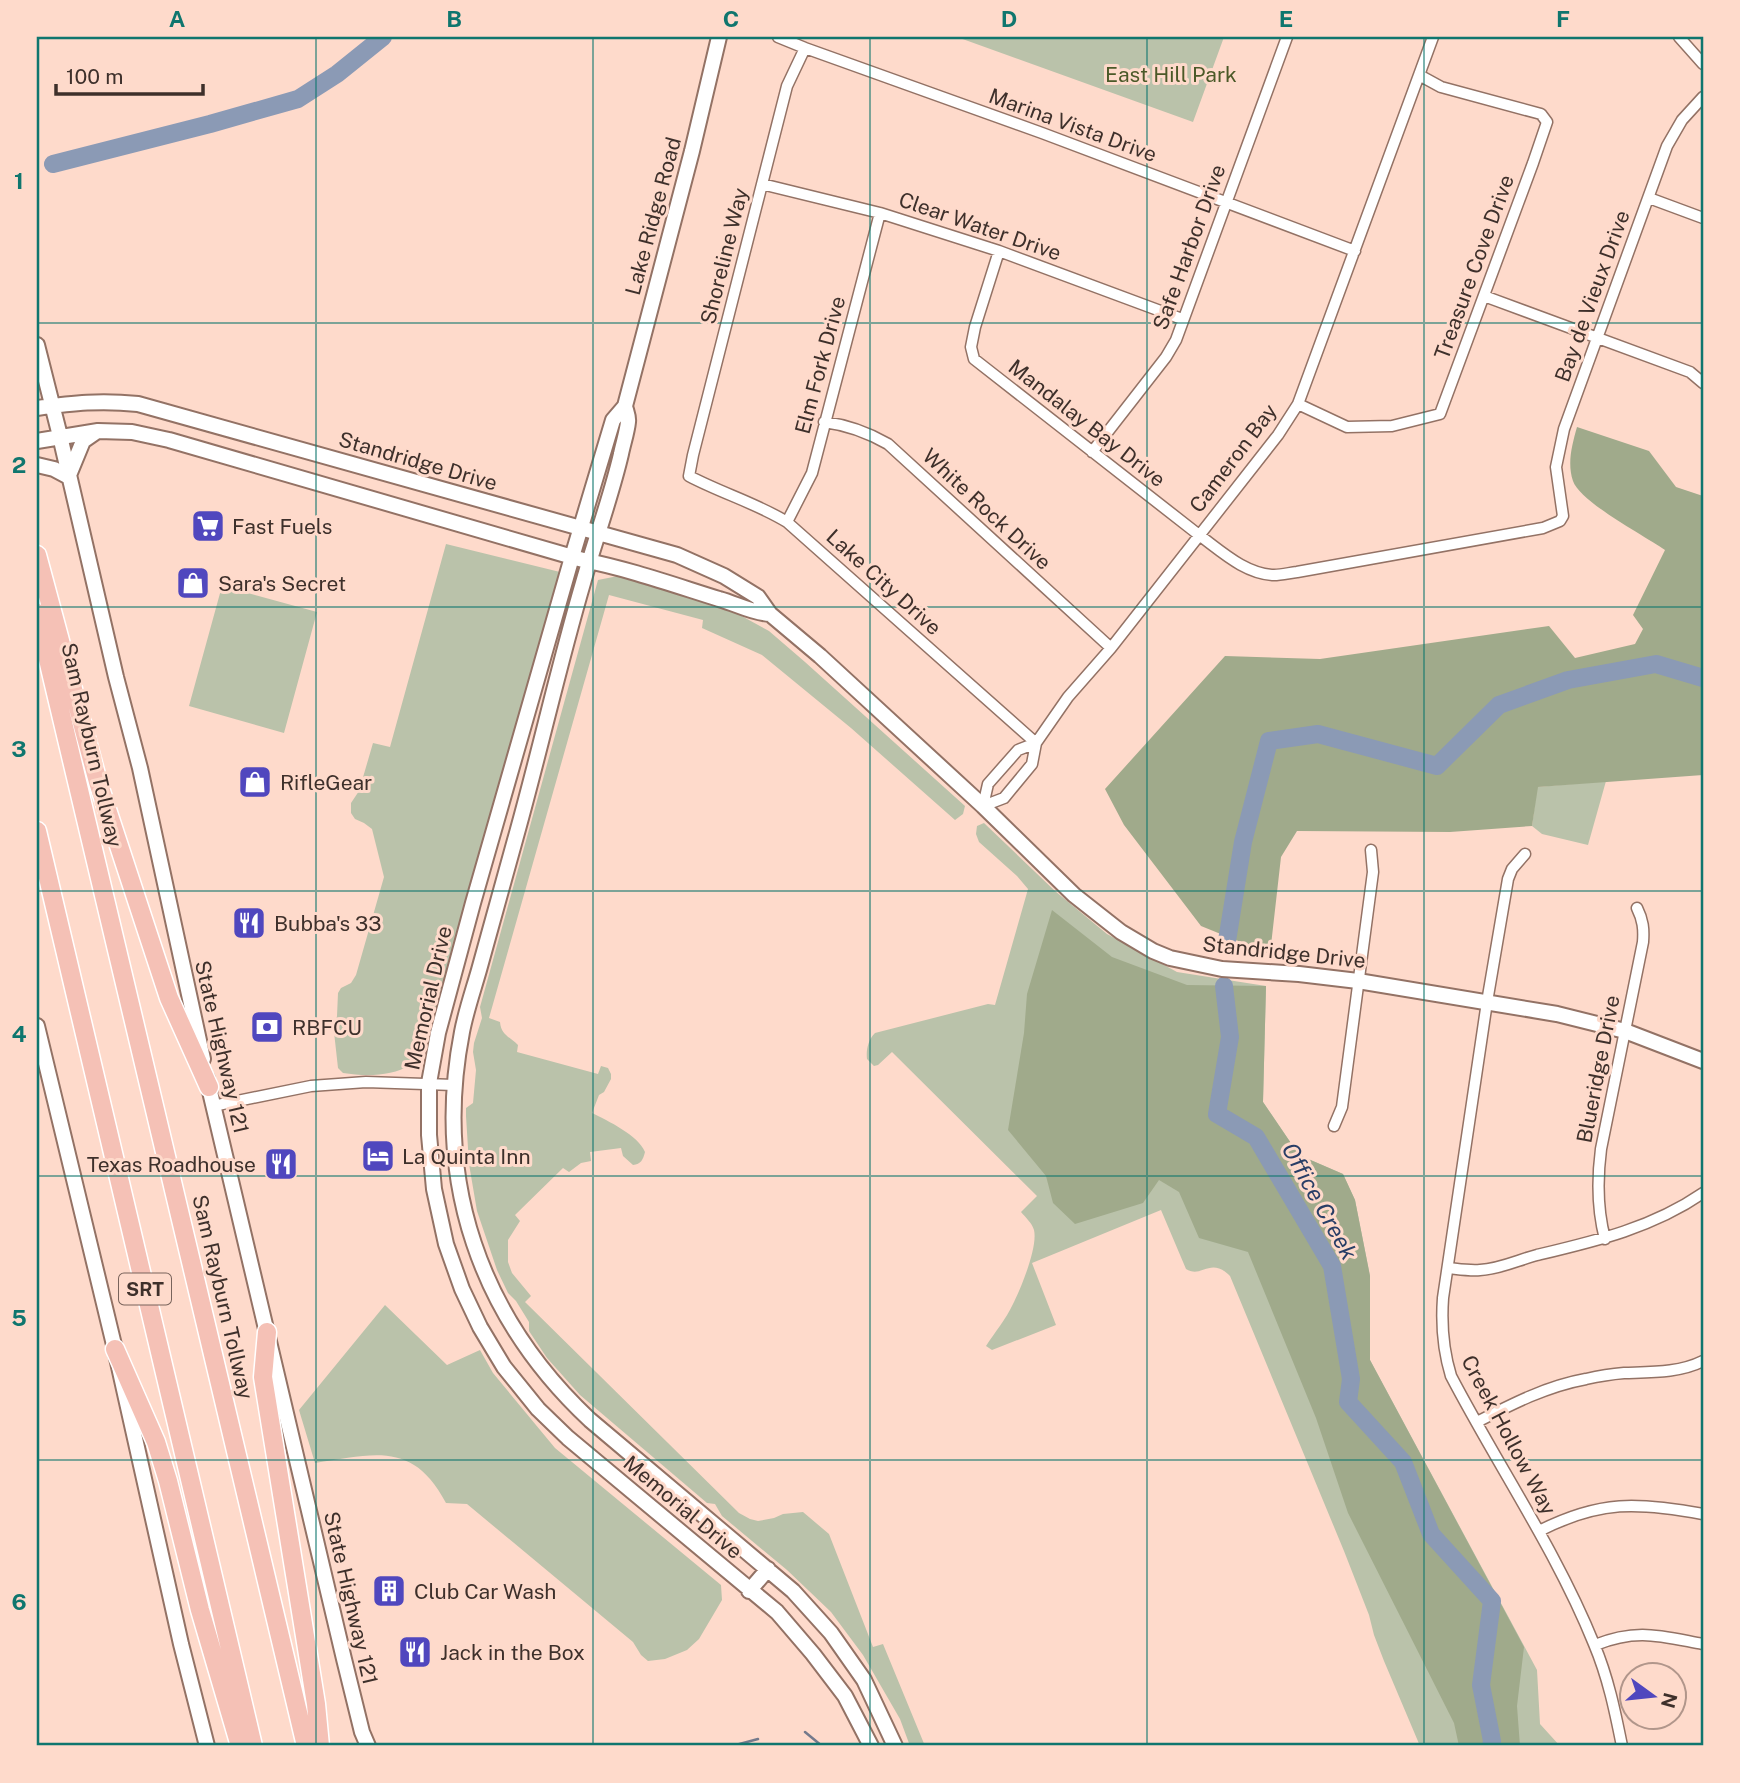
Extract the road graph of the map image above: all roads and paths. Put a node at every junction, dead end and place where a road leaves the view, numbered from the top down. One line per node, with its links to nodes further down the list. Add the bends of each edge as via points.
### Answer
1 (719, 37): 24 (street, Lake Ridge Road)
2 (778, 37): 6 (street, Marina Vista Drive)
3 (1287, 37): 12 (street, Safe Harbor Drive)
4 (1433, 37): 8 (street, Cameron Bay)
5 (1679, 37): 7 (street)
6 (805, 48): 10 (street, Shoreline Way, via 787,86); 12 (street, Marina Vista Drive)
7 (1703, 64)
8 (1419, 75): 16 (street, Cameron Bay); 17 (street, Treasure Cove Drive, via 1441,87 1541,114 1547,122)
9 (1703, 97): 11 (street, Bay de Vieux Drive, via 1667,146)
10 (762, 184): 13 (street, Clear Water Drive); 35 (street, Shoreline Way)
11 (1649, 198): 14 (street); 19 (street, Bay de Vieux Drive)
12 (1227, 202): 16 (street, Marina Vista Drive); 18 (street, Safe Harbor Drive)
13 (880, 213): 15 (street, Clear Water Drive); 26 (street, Elm Fork Drive)
14 (1703, 218)
15 (999, 251): 18 (street, Clear Water Drive); 31 (street, Mandalay Bay Drive, via 975,327 974,359)
16 (1355, 251): 22 (street, Cameron Bay)
17 (1484, 296): 19 (street); 22 (street, Treasure Cove Drive, via 1440,414 1392,426 1347,427)
18 (1182, 318): 31 (street, Safe Harbor Drive, via 1166,357)
19 (1597, 338): 21 (street, via 1690,372); 36 (street, Bay de Vieux Drive, via 1559,450)
20 (37, 353): 23 (street, State Highway 121)
21 (1703, 383)
22 (1298, 404): 40 (street, Cameron Bay)
23 (52, 406): 25 (street, Standridge Drive); 28 (street, State Highway 121); 29 (street, Standridge Drive, via 108,401 138,404)
24 (625, 406): 38 (street, Lake Ridge Road, via 613,420); 39 (street, Lake Ridge Road, via 629,420)
25 (37, 408)
26 (824, 422): 37 (street, Elm Fork Drive, via 812,473); 46 (street, White Rock Drive, via 870,433 888,444)
27 (98, 431): 28 (street, Standridge Drive); 33 (street, Standridge Drive, via 132,432); 34 (street, via 83,441)
28 (60, 436): 30 (street, Standridge Drive); 34 (street, State Highway 121)
29 (262, 439): 33 (street); 38 (street, Standridge Drive)
30 (37, 440)
31 (1092, 452): 40 (street, Mandalay Bay Drive)
32 (37, 465): 34 (street)
33 (256, 466): 42 (street, Standridge Drive)
34 (69, 477): 60 (street, State Highway 121, via 140,768)
35 (689, 477): 37 (street, Lake City Drive)
36 (1560, 521): 40 (street, Mandalay Bay Drive, via 1543,528 1273,575 1253,571)
37 (788, 522): 47 (street, Lake City Drive)
38 (581, 528): 39 (street, Standridge Drive); 42 (street, Memorial Drive)
39 (598, 533): 43 (street, Memorial Drive); 45 (street, Standridge Drive, via 677,555 724,576 758,597)
40 (1199, 535): 46 (street, Cameron Bay)
41 (37, 555): 60 (highway, via 97,782 169,998)
42 (572, 557): 43 (street, Standridge Drive); 58 (street, Memorial Drive, via 469,916)
43 (589, 561): 45 (street, Standridge Drive); 59 (street, Memorial Drive, via 462,1031)
44 (37, 613): 79 (highway, Sam Rayburn Tollway / SRT)
45 (770, 614): 48 (street, Standridge Drive)
46 (1111, 648): 47 (street, Cameron Bay)
47 (1036, 743): 48 (street, Cameron Bay, via 1018,750 988,784); 48 (street, Cameron Bay, via 1032,764 1004,798)
48 (983, 806): 53 (street, Standridge Drive, via 1074,895 1153,951 1222,969)
49 (37, 831): 78 (highway, SRT)
50 (1371, 850): 53 (street, via 1373,872)
51 (1525, 854): 54 (street, Creek Hollow Way, via 1508,879)
52 (1637, 908): 56 (street, Blueridge Drive, via 1644,935)
53 (1358, 981): 54 (street, Standridge Drive); 62 (street, via 1342,1107)
54 (1487, 1002): 56 (street, Standridge Drive); 65 (street, Creek Hollow Way)
55 (37, 1026): 67 (street)
56 (1625, 1031): 57 (street, Standridge Drive); 64 (street, Blueridge Drive, via 1598,1172)
57 (1703, 1061)
58 (429, 1083): 59 (street); 61 (street, via 311,1086); 73 (street, Memorial Drive, via 434,1189 446,1244 462,1289 504,1367 568,1438)
59 (454, 1085): 72 (street, Memorial Drive, via 456,1172 463,1208 485,1275 518,1335 568,1400)
60 (209, 1087): 61 (street, State Highway 121)
61 (213, 1106): 66 (street, State Highway 121)
62 (1334, 1126)
63 (1703, 1193): 64 (street, via 1667,1215)
64 (1605, 1239): 65 (street, via 1491,1269)
65 (1448, 1268): 69 (street, Creek Hollow Way, via 1441,1321 1445,1356)
66 (267, 1332): 80 (highway, via 263,1377); 81 (street, State Highway 121)
67 (115, 1349): 76 (street); 77 (highway, via 169,1481)
68 (1703, 1361): 69 (street, via 1680,1369 1584,1379 1528,1396)
69 (1477, 1422): 71 (street, Creek Hollow Way)
70 (1703, 1514): 71 (street, via 1627,1505 1583,1512)
71 (1539, 1531): 75 (street, Creek Hollow Way)
72 (768, 1569): 73 (street); 83 (street, Memorial Drive, via 831,1633 864,1680)
73 (749, 1591): 82 (street, Memorial Drive, via 777,1612 813,1654 845,1696)
74 (1703, 1644): 75 (street, via 1641,1634)
75 (1595, 1645): 84 (street, Creek Hollow Way)
76 (207, 1746)
77 (240, 1746)
78 (253, 1746)
79 (306, 1746)
80 (320, 1746)
81 (368, 1746)
82 (871, 1746)
83 (895, 1746)
84 (1622, 1746)

